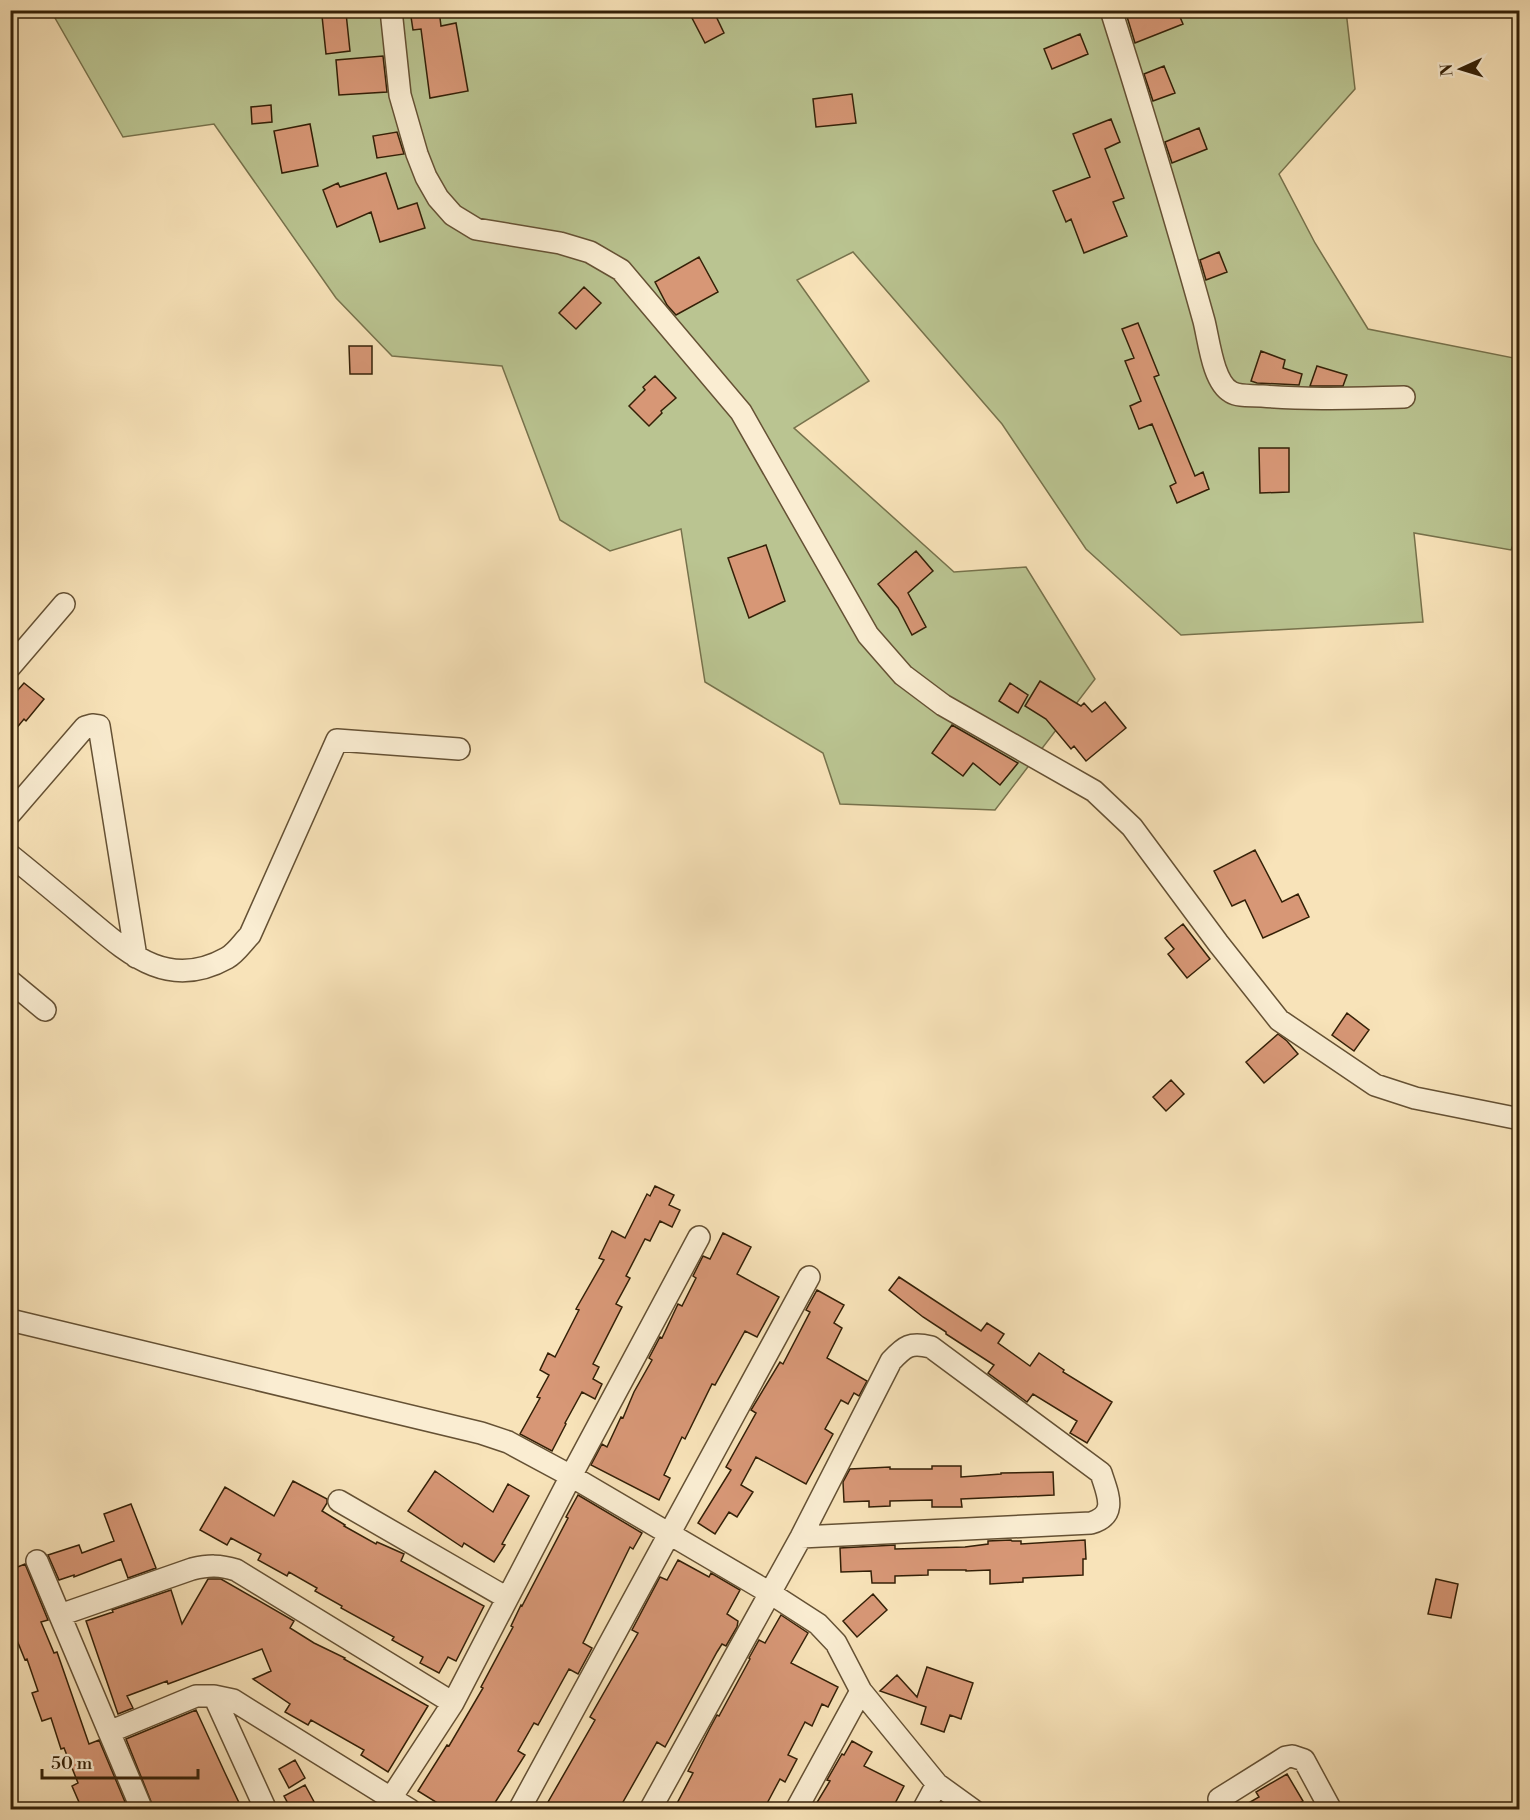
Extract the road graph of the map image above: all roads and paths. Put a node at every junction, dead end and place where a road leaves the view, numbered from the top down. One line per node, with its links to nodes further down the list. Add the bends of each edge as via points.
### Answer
1 (391, 10): 12 (street, via 400,95 417,154 438,198 453,215 476,229 560,243 590,252 621,270 741,412 868,635 903,675 943,705 1094,791 1132,827 1279,1020 1375,1084 1415,1098)
2 (1111, 10): 3 (street, via 1222,385 1241,395 1291,399)
3 (1404, 397)
4 (64, 604): 5 (street)
5 (10, 667)
6 (459, 749): 9 (street, via 337,740 250,935 229,957 195,970 169,971)
7 (10, 814): 9 (street, via 85,727 99,726)
8 (10, 855): 9 (street)
9 (136, 957)
10 (10, 981): 11 (street)
11 (45, 1010)
12 (1520, 1119)
13 (699, 1237): 16 (street)
14 (808, 1277): 18 (street)
15 (10, 1320): 16 (street, via 481,1433 508,1442)
16 (571, 1476): 18 (street); 22 (street)
17 (339, 1502): 22 (street)
18 (669, 1533): 21 (street); 34 (street)
19 (801, 1537): 19 (street, via 1091,1523 1104,1517 1108,1502 1101,1473 931,1347 910,1345 891,1360); 21 (street)
20 (37, 1561): 23 (street)
21 (770, 1593): 24 (street, via 827,1632); 35 (street)
22 (507, 1598): 26 (street)
23 (60, 1615): 26 (street, via 192,1569 221,1566 236,1570); 27 (street)
24 (861, 1691): 28 (street); 36 (street)
25 (214, 1696): 27 (street, via 196,1696); 29 (street, via 232,1701); 32 (street)
26 (453, 1702): 29 (street)
27 (109, 1732): 31 (street)
28 (937, 1784): 37 (street); 38 (street)
29 (391, 1798): 33 (street)
30 (1219, 1799): 39 (street, via 1292,1756 1304,1760)
31 (142, 1809)
32 (266, 1809)
33 (410, 1809)
34 (519, 1809)
35 (650, 1809)
36 (796, 1809)
37 (923, 1809)
38 (974, 1809)
39 (1331, 1809)

